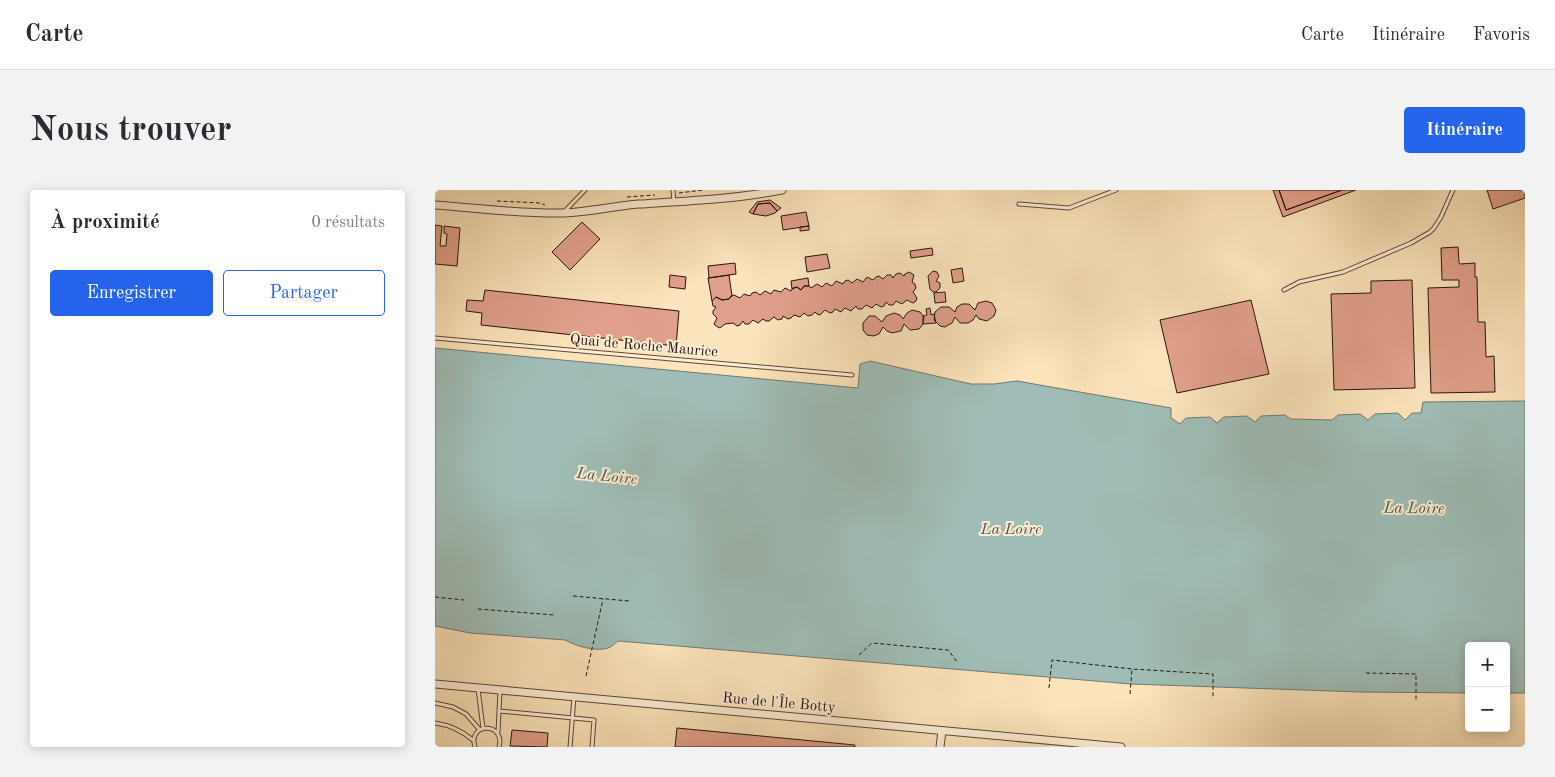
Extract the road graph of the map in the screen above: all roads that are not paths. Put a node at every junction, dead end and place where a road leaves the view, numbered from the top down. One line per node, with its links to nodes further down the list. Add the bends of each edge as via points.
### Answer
1 (585, 190): 9 (lane)
2 (673, 190): 6 (lane)
3 (782, 190): 6 (street)
4 (1116, 190): 7 (lane, via 1069,208)
5 (1453, 190): 10 (lane, via 1430,232 1343,272 1299,282)
6 (675, 203): 9 (street, via 636,204)
7 (1019, 204)
8 (435, 205): 9 (street)
9 (564, 213)
10 (1284, 290)
11 (435, 338): 12 (lane, Quai de Roche Maurice)
12 (852, 375)
13 (435, 684): 14 (street, Rue de l'Île Botty)
14 (478, 688): 15 (street, Rue de l'Île Botty); 21 (lane)
15 (500, 690): 16 (street, Rue de l'Île Botty); 18 (lane)
16 (574, 697): 19 (lane); 22 (street, Rue de l'Île Botty)
17 (435, 703): 21 (lane, via 466,714)
18 (499, 712): 19 (lane); 23 (lane)
19 (572, 718): 27 (lane); 28 (lane, via 594,720)
20 (435, 723): 24 (lane, via 452,727)
21 (482, 729): 23 (lane, via 491,728); 24 (lane)
22 (942, 731): 29 (street); 30 (street, Rue de l'Île Botty)
23 (498, 733): 26 (lane)
24 (473, 740): 25 (lane)
25 (475, 747)
26 (499, 747)
27 (570, 747)
28 (592, 747)
29 (940, 747)
30 (1121, 747)

